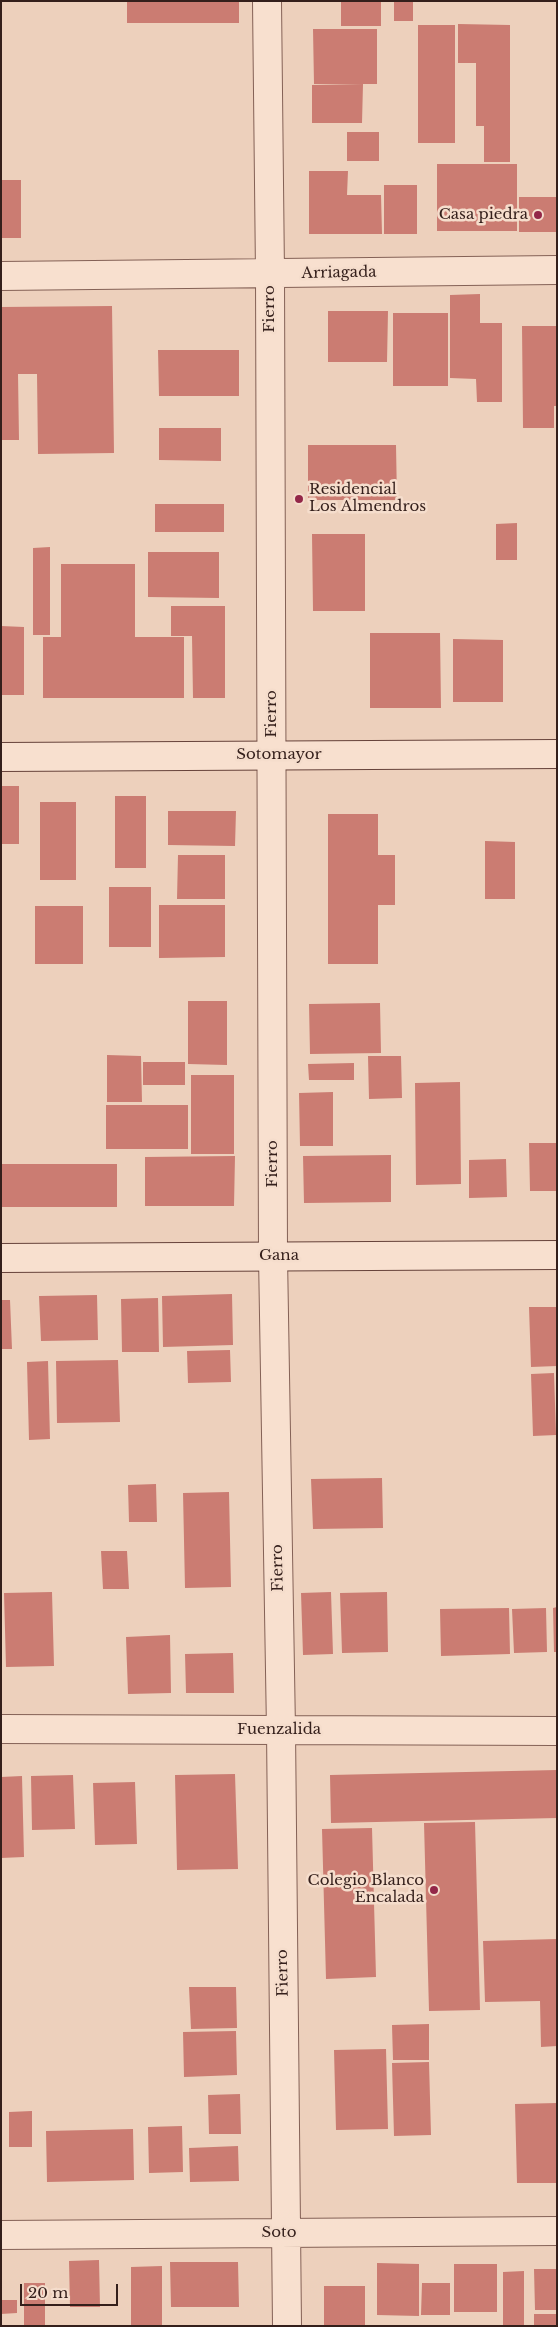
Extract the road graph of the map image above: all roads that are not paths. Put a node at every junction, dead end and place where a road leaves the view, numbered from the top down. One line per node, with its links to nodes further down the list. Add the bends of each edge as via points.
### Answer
1 (267, 1): 3 (street, Fierro)
2 (557, 270): 3 (street, Arriagada)
3 (270, 274): 4 (street, Arriagada); 6 (street, Fierro)
4 (1, 276)
5 (557, 754): 6 (street, Sotomayor)
6 (272, 755): 7 (street, Sotomayor); 9 (street, Fierro)
7 (1, 757)
8 (557, 1255): 9 (street, Gana)
9 (273, 1256): 10 (street, Gana); 12 (street, Fierro)
10 (1, 1258)
11 (1, 1729): 12 (street, Fuenzalida)
12 (281, 1730): 13 (street, Fuenzalida); 15 (street, Fierro)
13 (557, 1731)
14 (557, 2231): 15 (street, Soto)
15 (286, 2233): 16 (street, Soto); 17 (street, Fierro)
16 (1, 2235)
17 (287, 2326)

